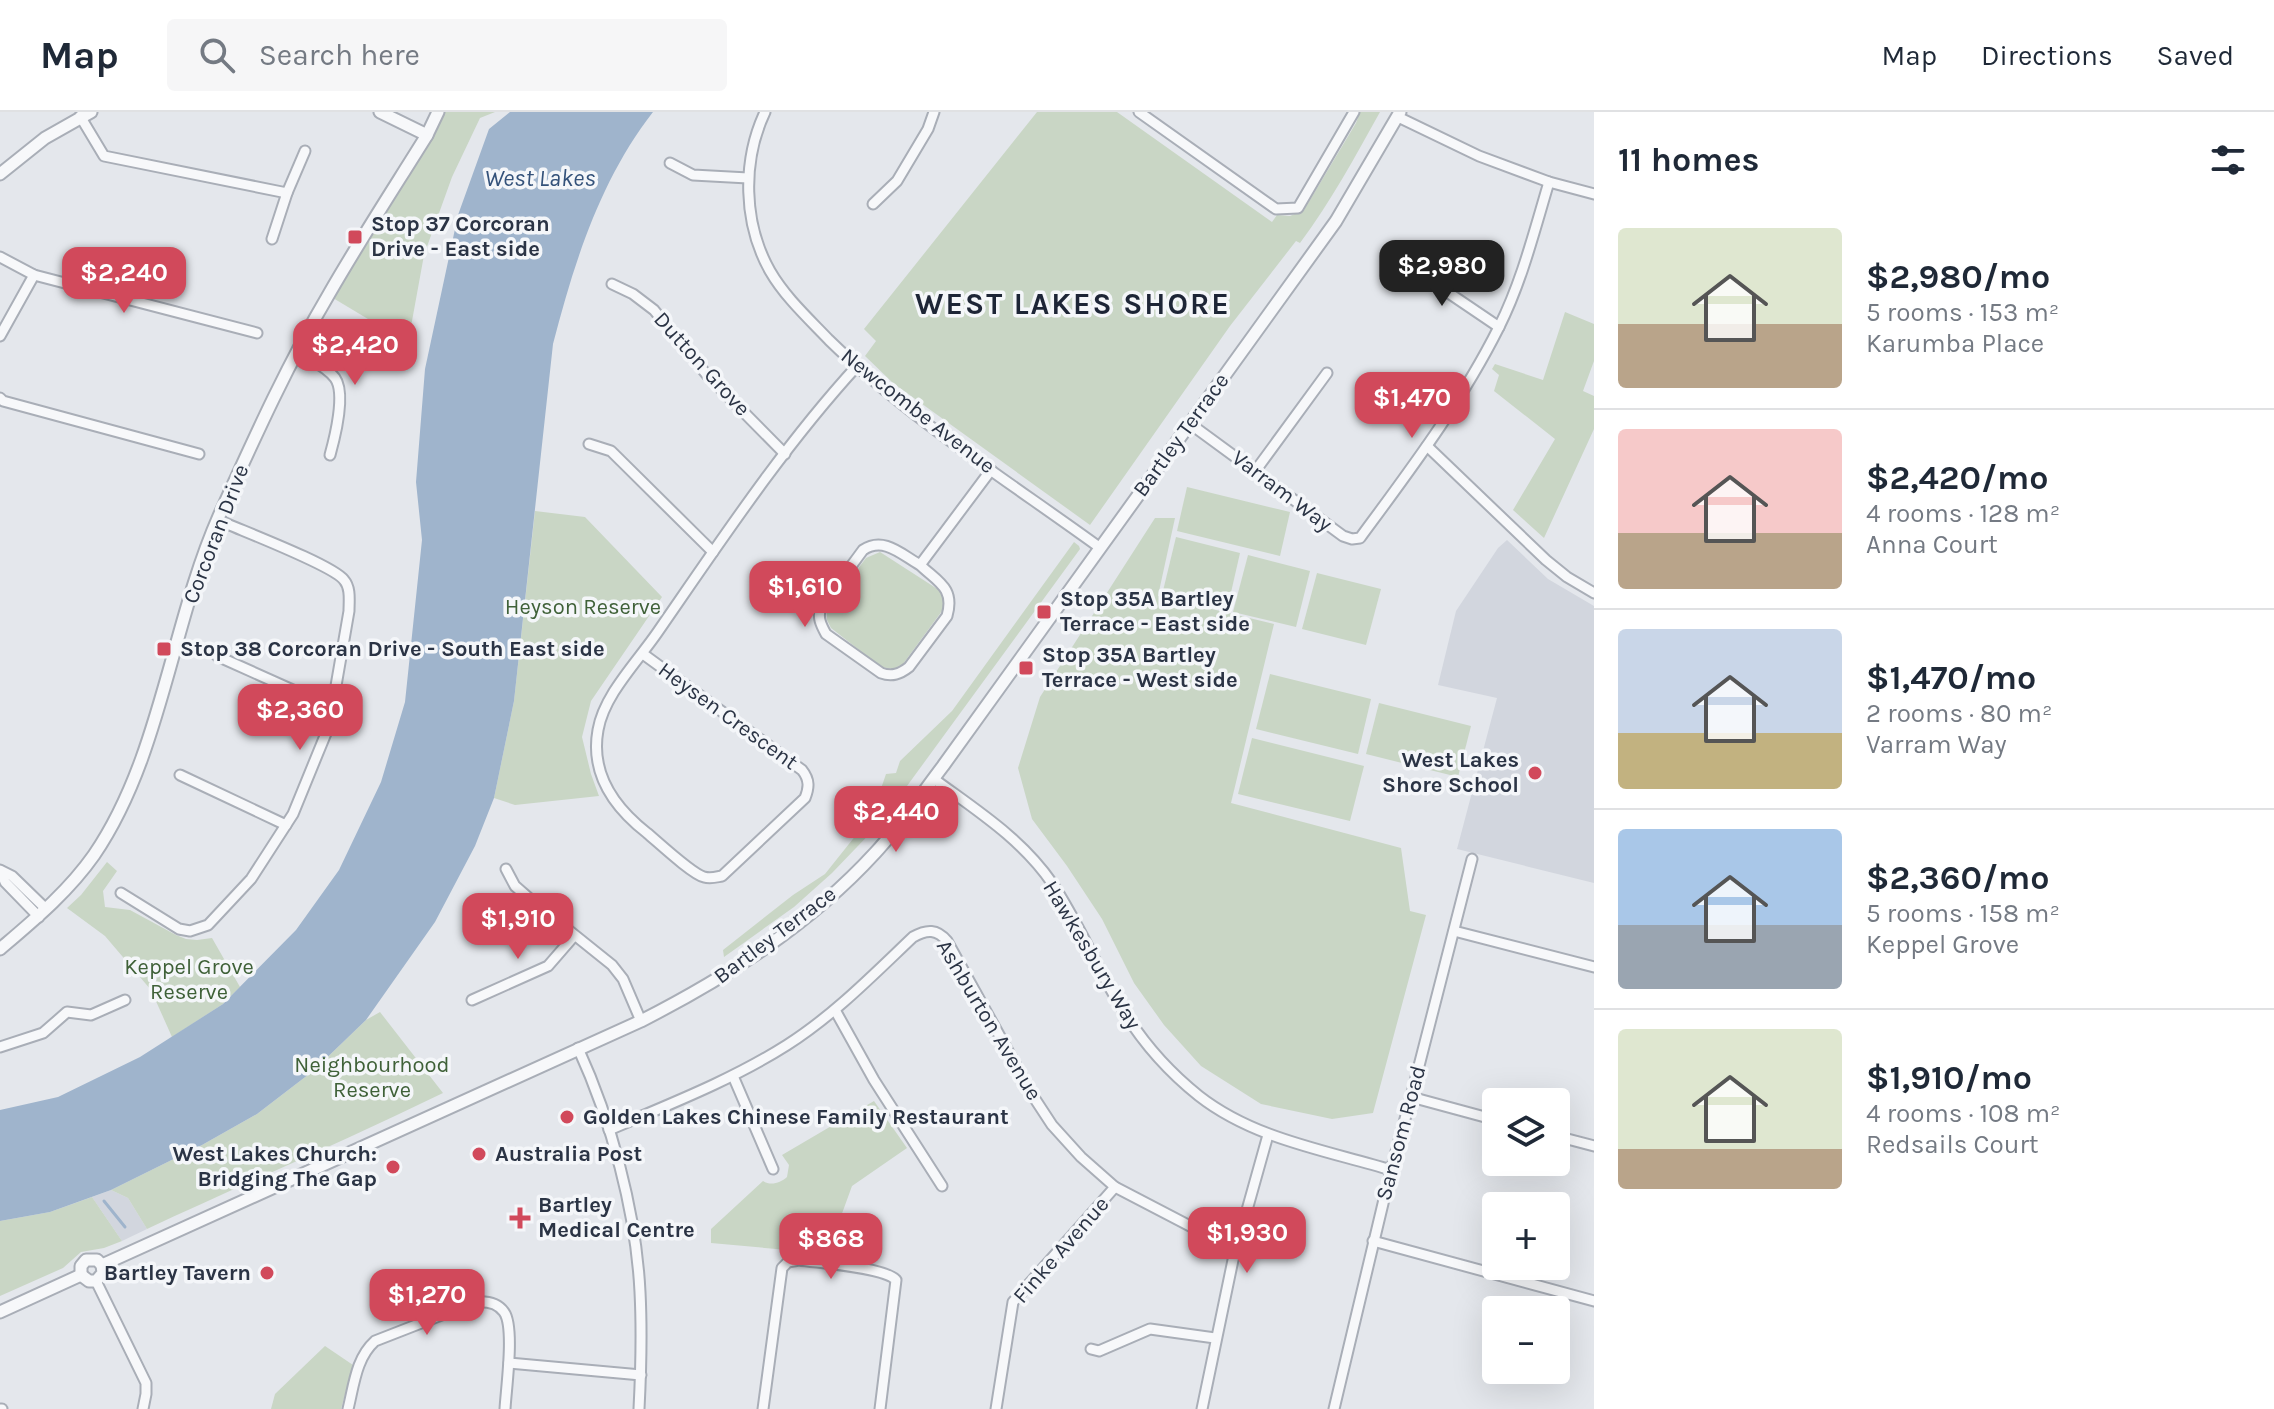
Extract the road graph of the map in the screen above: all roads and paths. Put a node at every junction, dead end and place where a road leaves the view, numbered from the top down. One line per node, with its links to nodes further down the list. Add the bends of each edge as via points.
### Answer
1 (380, 112): 9 (street)
2 (438, 112): 9 (street, Corcoran Drive)
3 (765, 112): 13 (street, Newcombe Avenue)
4 (934, 112): 17 (street, via 897,181)
5 (1139, 112): 6 (street, via 1276,209 1298,208)
6 (1354, 112)
7 (86, 114): 12 (street); 15 (street, via 104,156)
8 (1399, 114): 14 (street, via 1479,156); 30 (street, Bartley Terrace, via 1336,221)
9 (427, 135): 26 (street, Corcoran Drive)
10 (305, 151): 15 (street)
11 (670, 163): 13 (street, via 693,175)
12 (0, 174)
13 (748, 178): 27 (street, Newcombe Avenue, via 751,215 769,269 799,310)
14 (1549, 182): 16 (street); 23 (street, Varram Way, via 1525,266)
15 (287, 193): 18 (street)
16 (1594, 194)
17 (873, 204)
18 (272, 239)
19 (0, 257): 21 (street)
20 (1403, 262): 23 (street)
21 (34, 275): 24 (street); 25 (street)
22 (612, 284): 34 (street, Dutton Grove, via 654,310 707,375)
23 (1499, 327): 32 (street, Varram Way)
24 (257, 333)
25 (0, 336)
26 (297, 351): 35 (street, via 337,381 340,396); 38 (street, Corcoran Drive)
27 (857, 366): 34 (street, Heysen Crescent); 36 (street, Newcombe Avenue)
28 (1327, 373): 37 (street)
29 (0, 398): 33 (street)
30 (1189, 423): 37 (street, Varram Way); 39 (street, Bartley Terrace)
31 (589, 444): 40 (street, via 611,451)
32 (1427, 446): 37 (street, Varram Way, via 1360,538 1343,536); 42 (street, via 1546,560)
33 (199, 454)
34 (785, 454): 40 (street, Heysen Crescent)
35 (330, 455)
36 (991, 470): 39 (street, Newcombe Avenue); 41 (street)
37 (1256, 470)
38 (218, 520): 45 (street, via 345,581 349,611); 53 (street, Corcoran Drive, via 128,794 94,855)
39 (1099, 547): 47 (street, Bartley Terrace)
40 (713, 552): 43 (street, Heysen Crescent)
41 (920, 565): 41 (street, via 889,546 863,550 821,607 826,634 881,673 902,673 949,608 946,589)
42 (1594, 593)
43 (643, 654): 43 (street, Heysen Crescent, via 602,716 597,747 604,785 626,817 697,874 722,876 805,798 806,775)
44 (217, 656): 45 (street)
45 (333, 708): 48 (street)
46 (180, 775): 48 (street)
47 (934, 779): 61 (street, Bartley Terrace, via 876,853 814,910 747,962); 68 (street, Hawkesbury Way, via 1010,835 1034,860 1070,913 1122,1009 1165,1065 1201,1097)
48 (286, 825): 52 (street, via 251,879 200,929 179,929)
49 (1472, 859): 54 (street, Sansom Road)
50 (506, 869): 55 (street, via 515,886)
51 (0, 871): 53 (street, via 5,882)
52 (121, 893)
53 (43, 913): 56 (street, Corcoran Drive)
54 (1454, 931): 57 (street); 65 (street, Sansom Road)
55 (574, 936): 59 (street, via 548,966); 61 (street, via 612,965)
56 (0, 949)
57 (1594, 967)
58 (125, 1000): 62 (street, via 91,1015 67,1012 43,1033)
59 (472, 1000)
60 (835, 1010): 64 (street, Ashburton Avenue); 73 (street); 74 (street, Ashburton Avenue, via 913,937 941,934 1052,1125)
61 (641, 1021): 63 (street, Bartley Terrace)
62 (0, 1047)
63 (578, 1048): 67 (street); 77 (street, Bartley Terrace)
64 (733, 1076): 67 (street, Ashburton Avenue); 71 (street)
65 (1411, 1097): 66 (street); 72 (street, Sansom Road)
66 (1482, 1116)
67 (609, 1130): 85 (street, via 629,1208 640,1288)
68 (1268, 1135): 72 (street, Hawkesbury Way); 76 (street)
69 (1570, 1140): 70 (street)
70 (1594, 1146)
71 (773, 1169)
72 (1391, 1170): 75 (street, Sansom Road)
73 (942, 1186)
74 (1115, 1187): 76 (street, Ashburton Avenue); 92 (street, Finke Avenue, via 1013,1302)
75 (1373, 1241): 80 (street); 94 (street, Sansom Road)
76 (1236, 1250): 82 (street)
77 (102, 1265): 78 (street, via 86,1260); 79 (street)
78 (81, 1275): 79 (street); 81 (street)
79 (96, 1281): 86 (street, via 146,1383)
80 (1594, 1301)
81 (0, 1312)
82 (1215, 1338): 83 (street, via 1150,1329 1099,1351); 93 (street)
83 (1091, 1349)
84 (509, 1363): 85 (street); 87 (street, via 504,1311 496,1304 475,1302 375,1341 361,1359); 88 (street)
85 (641, 1375): 89 (street)
86 (143, 1409)
87 (348, 1409)
88 (505, 1409)
89 (639, 1409)
90 (763, 1409): 91 (street, via 782,1268 799,1260 878,1271 896,1280)
91 (880, 1409)
92 (996, 1409)
93 (1202, 1409)
94 (1334, 1409)

